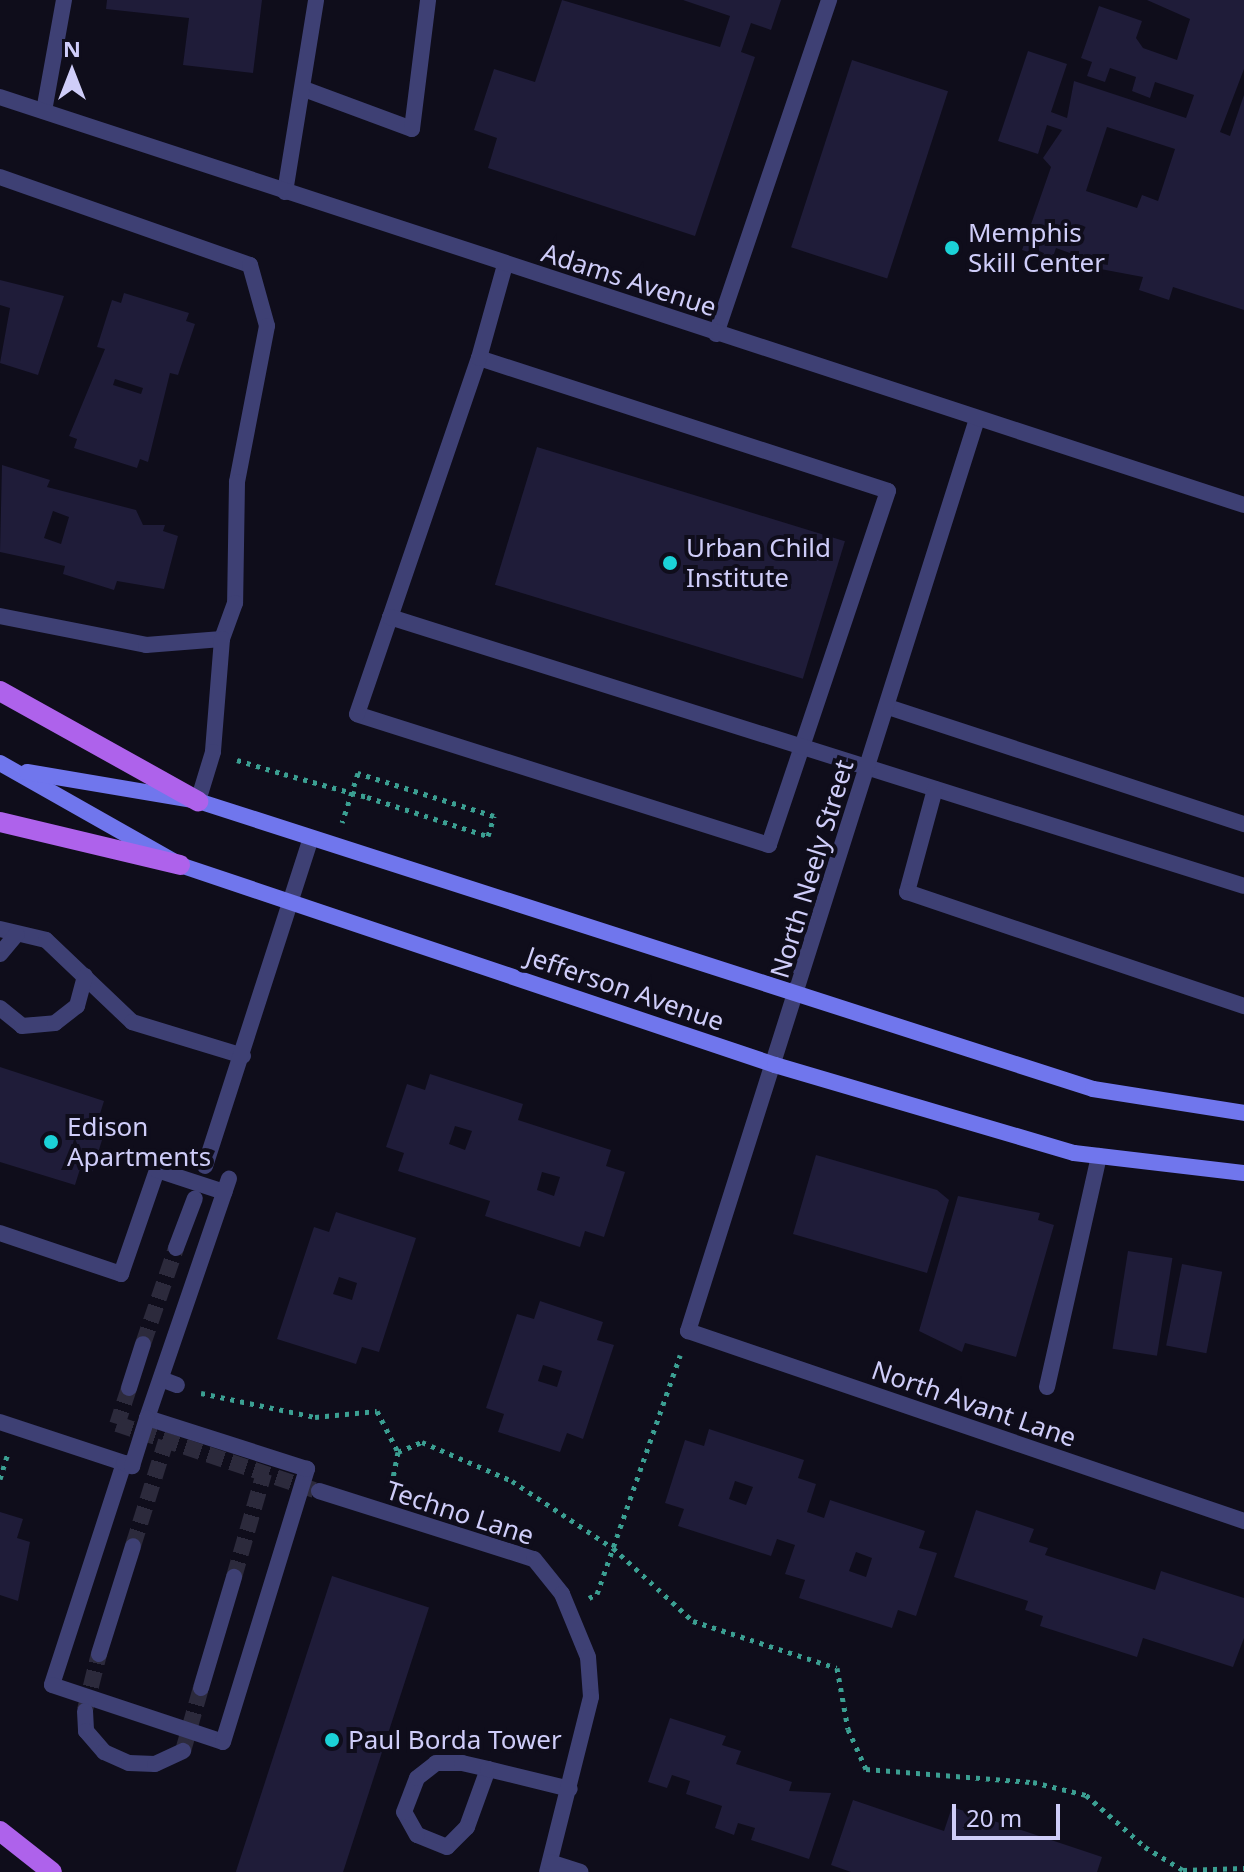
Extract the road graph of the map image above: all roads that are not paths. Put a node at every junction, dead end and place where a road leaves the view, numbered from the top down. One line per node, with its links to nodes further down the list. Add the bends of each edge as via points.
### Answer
1 (64, 0): 7 (street)
2 (316, 0): 5 (street)
3 (428, 0): 5 (street, via 412,129)
4 (829, 0): 11 (street)
5 (304, 89): 9 (street)
6 (0, 97): 7 (street, Adams Avenue)
7 (44, 111): 9 (street, Adams Avenue)
8 (0, 177): 17 (street, via 250,265 267,326 237,482 235,603)
9 (285, 192): 10 (street, Adams Avenue)
10 (505, 265): 11 (street, Adams Avenue); 12 (street)
11 (716, 334): 13 (street, Adams Avenue)
12 (479, 358): 16 (street); 20 (street, via 888,491)
13 (977, 419): 14 (street, Adams Avenue); 19 (street, North Neely Street)
14 (1244, 505)
15 (0, 616): 17 (street, via 146,645)
16 (390, 617): 20 (street); 20 (street, via 357,714 754,841 769,845)
17 (222, 639): 25 (street, via 213,752)
18 (0, 691): 25 (main road)
19 (888, 707): 22 (street, North Neely Street); 27 (street)
20 (802, 747): 22 (street)
21 (0, 763): 23 (main road, Jefferson Avenue)
22 (868, 768): 24 (street); 36 (street, North Neely Street)
23 (17, 770): 25 (main road, Jefferson Avenue); 29 (main road, Jefferson Avenue)
24 (935, 789): 30 (street); 37 (street, via 907,892)
25 (198, 801): 28 (main road, Jefferson Avenue)
26 (0, 822): 29 (main road)
27 (1244, 824)
28 (310, 840): 31 (street); 36 (main road, Jefferson Avenue)
29 (180, 865): 31 (main road, Jefferson Avenue)
30 (1244, 886)
31 (291, 903): 39 (street); 40 (main road, Jefferson Avenue)
32 (0, 929): 33 (street)
33 (17, 934): 34 (street); 35 (street, via 46,940)
34 (0, 954)
35 (85, 976): 38 (street, via 77,1006 55,1023 22,1026); 39 (street, via 132,1022)
36 (797, 995): 40 (street, North Neely Street); 41 (main road, Jefferson Avenue, via 1093,1089)
37 (1244, 1006)
38 (0, 1008)
39 (243, 1056): 43 (street)
40 (775, 1065): 42 (main road, Jefferson Avenue, via 936,1117); 48 (street, North Neely Street)
41 (1244, 1113)
42 (1099, 1156): 44 (main road, Jefferson Avenue); 52 (street)
43 (205, 1166)
44 (1244, 1173)
45 (195, 1198): 47 (street)
46 (0, 1233): 50 (street, via 121,1274 157,1170 227,1186)
47 (176, 1248)
48 (688, 1331): 58 (street, North Avant Lane)
49 (143, 1344): 53 (street)
50 (161, 1379): 51 (street); 54 (street)
51 (177, 1385)
52 (1047, 1387)
53 (129, 1388)
54 (147, 1418): 56 (street, via 132,1466); 56 (street, via 307,1469 223,1742 52,1685)
55 (9, 1430): 56 (street)
56 (124, 1463)
57 (319, 1491): 66 (street, Techno Lane, via 534,1559 570,1610 588,1657 591,1697)
58 (1244, 1521)
59 (133, 1546): 61 (street)
60 (234, 1577): 62 (street)
61 (99, 1654)
62 (201, 1688)
63 (85, 1711): 64 (street, via 86,1731 104,1752 129,1763 155,1764)
64 (183, 1751)
65 (488, 1769): 65 (street, via 436,1763 417,1778 404,1812 417,1835 447,1847 467,1827); 66 (street)
66 (570, 1789): 68 (street, Techno Lane)
67 (0, 1831): 69 (main road)
68 (549, 1867): 70 (street)
69 (52, 1872)
70 (580, 1872)

